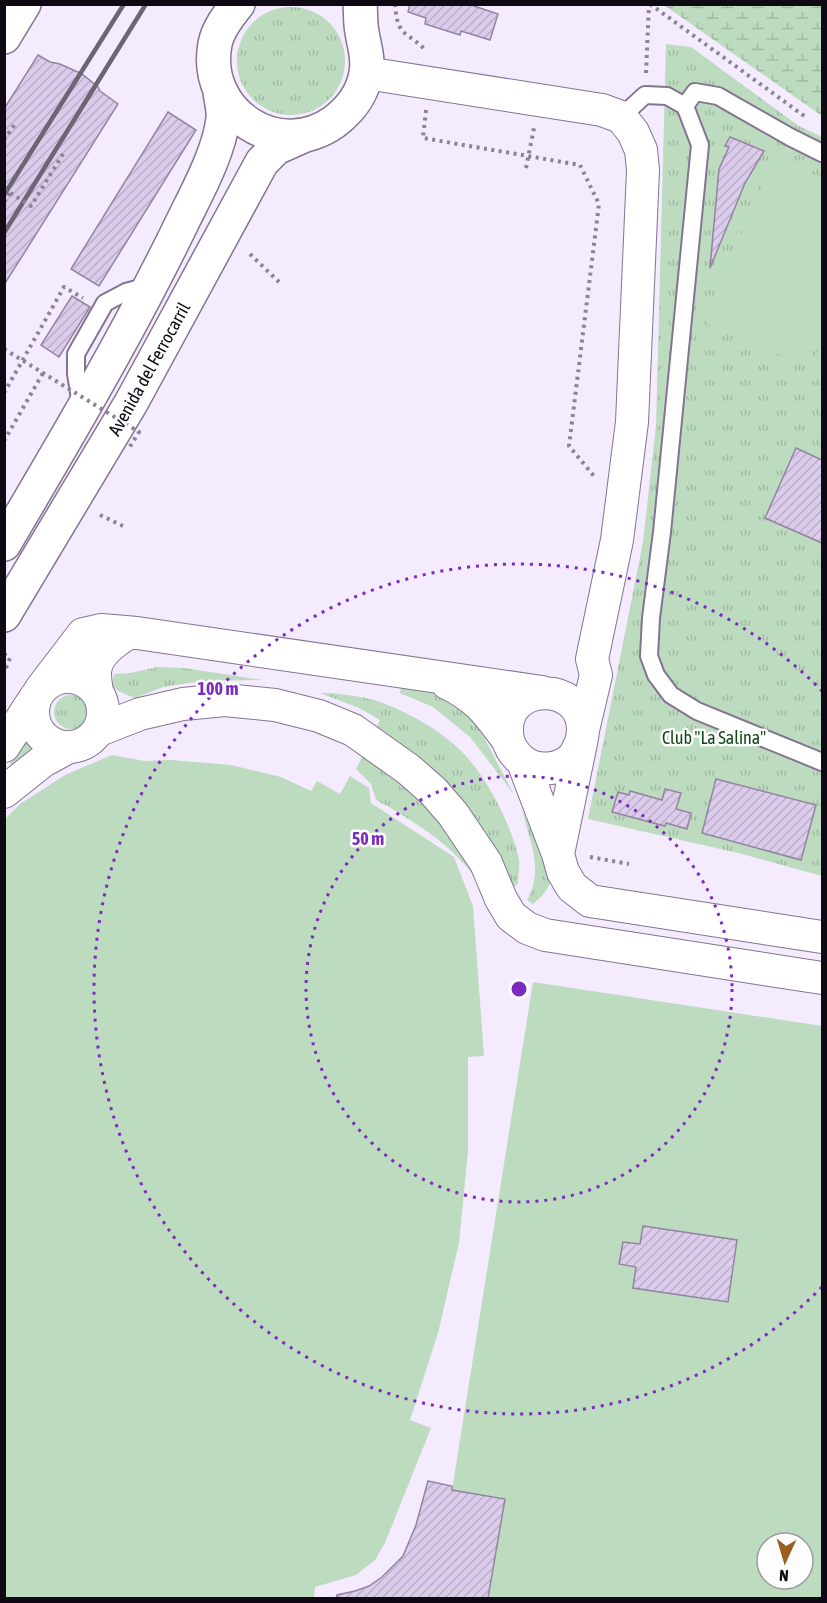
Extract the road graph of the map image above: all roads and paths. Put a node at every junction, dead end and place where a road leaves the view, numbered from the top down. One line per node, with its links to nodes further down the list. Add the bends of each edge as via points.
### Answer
1 (24, 4): 7 (main road)
2 (238, 4): 10 (main road, via 225,20 215,43 214,68)
3 (342, 4): 6 (main road)
4 (395, 4): 9 (path, via 397,21 405,34 419,42 432,59)
5 (649, 4): 11 (path); 15 (path)
6 (361, 18): 8 (main road)
7 (4, 37)
8 (366, 73): 9 (street); 17 (main road, Avenida del Ferrocarril, via 358,95 344,114 325,128)
9 (429, 83): 12 (street); 21 (path, via 423,138)
10 (220, 92): 17 (main road, via 247,124 279,136); 35 (main road, via 224,117 216,147 152,285)
11 (645, 95): 13 (lane, via 667,96); 14 (lane)
12 (538, 101): 14 (street, via 602,110); 21 (path)
13 (685, 105): 19 (lane, via 695,92 718,96); 50 (lane, via 700,145 649,656 656,675 672,694 697,711)
14 (621, 117): 32 (street, via 641,150 643,170 632,422)
15 (813, 122)
16 (15, 124): 18 (path)
17 (303, 136): 36 (main road, Avenida del Ferrocarril, via 276,148 262,162 131,403)
18 (4, 140)
19 (822, 153)
20 (63, 154): 24 (path, bridge, via 31,206)
21 (529, 157): 22 (path); 32 (path, via 580,165 599,204 568,446 594,476)
22 (526, 168)
23 (4, 189): 24 (path, bridge)
24 (10, 193): 25 (path)
25 (4, 202)
26 (250, 254): 27 (path)
27 (279, 282)
28 (4, 349): 29 (path, bridge)
29 (43, 373): 30 (path); 31 (path, bridge, via 139,432)
30 (4, 441)
31 (129, 448)
32 (625, 479): 39 (street, via 617,540)
33 (95, 512): 34 (path)
34 (124, 527)
35 (4, 544)
36 (4, 615)
37 (128, 633): 41 (street); 42 (street, via 103,653 94,670); 43 (street, via 101,630 83,634)
38 (4, 654): 40 (path, via 10,658)
39 (592, 659): 44 (street); 46 (street, via 596,675)
40 (4, 673)
41 (435, 677): 44 (street); 49 (street, via 464,691 486,710)
42 (97, 692): 43 (street, via 81,679 70,677 50,682); 45 (street, via 104,712)
43 (38, 693): 47 (street); 48 (street, via 32,709 38,731 55,746)
44 (548, 693): 46 (street, via 575,707 581,718); 49 (street, via 529,695 510,714 507,726)
45 (99, 730): 48 (street, via 85,743); 55 (street, via 140,714 225,700 275,705 319,716 352,730 433,791 486,863 511,916 527,928 545,935)
46 (582, 736): 49 (street, via 574,755 550,768 536,768); 52 (street)
47 (4, 746)
48 (67, 748): 51 (street, via 43,761)
49 (515, 751): 52 (street)
50 (822, 762)
51 (4, 792)
52 (573, 855): 53 (path); 54 (street, via 563,872 572,887 590,901)
53 (629, 864)
54 (822, 937)
55 (822, 978)

